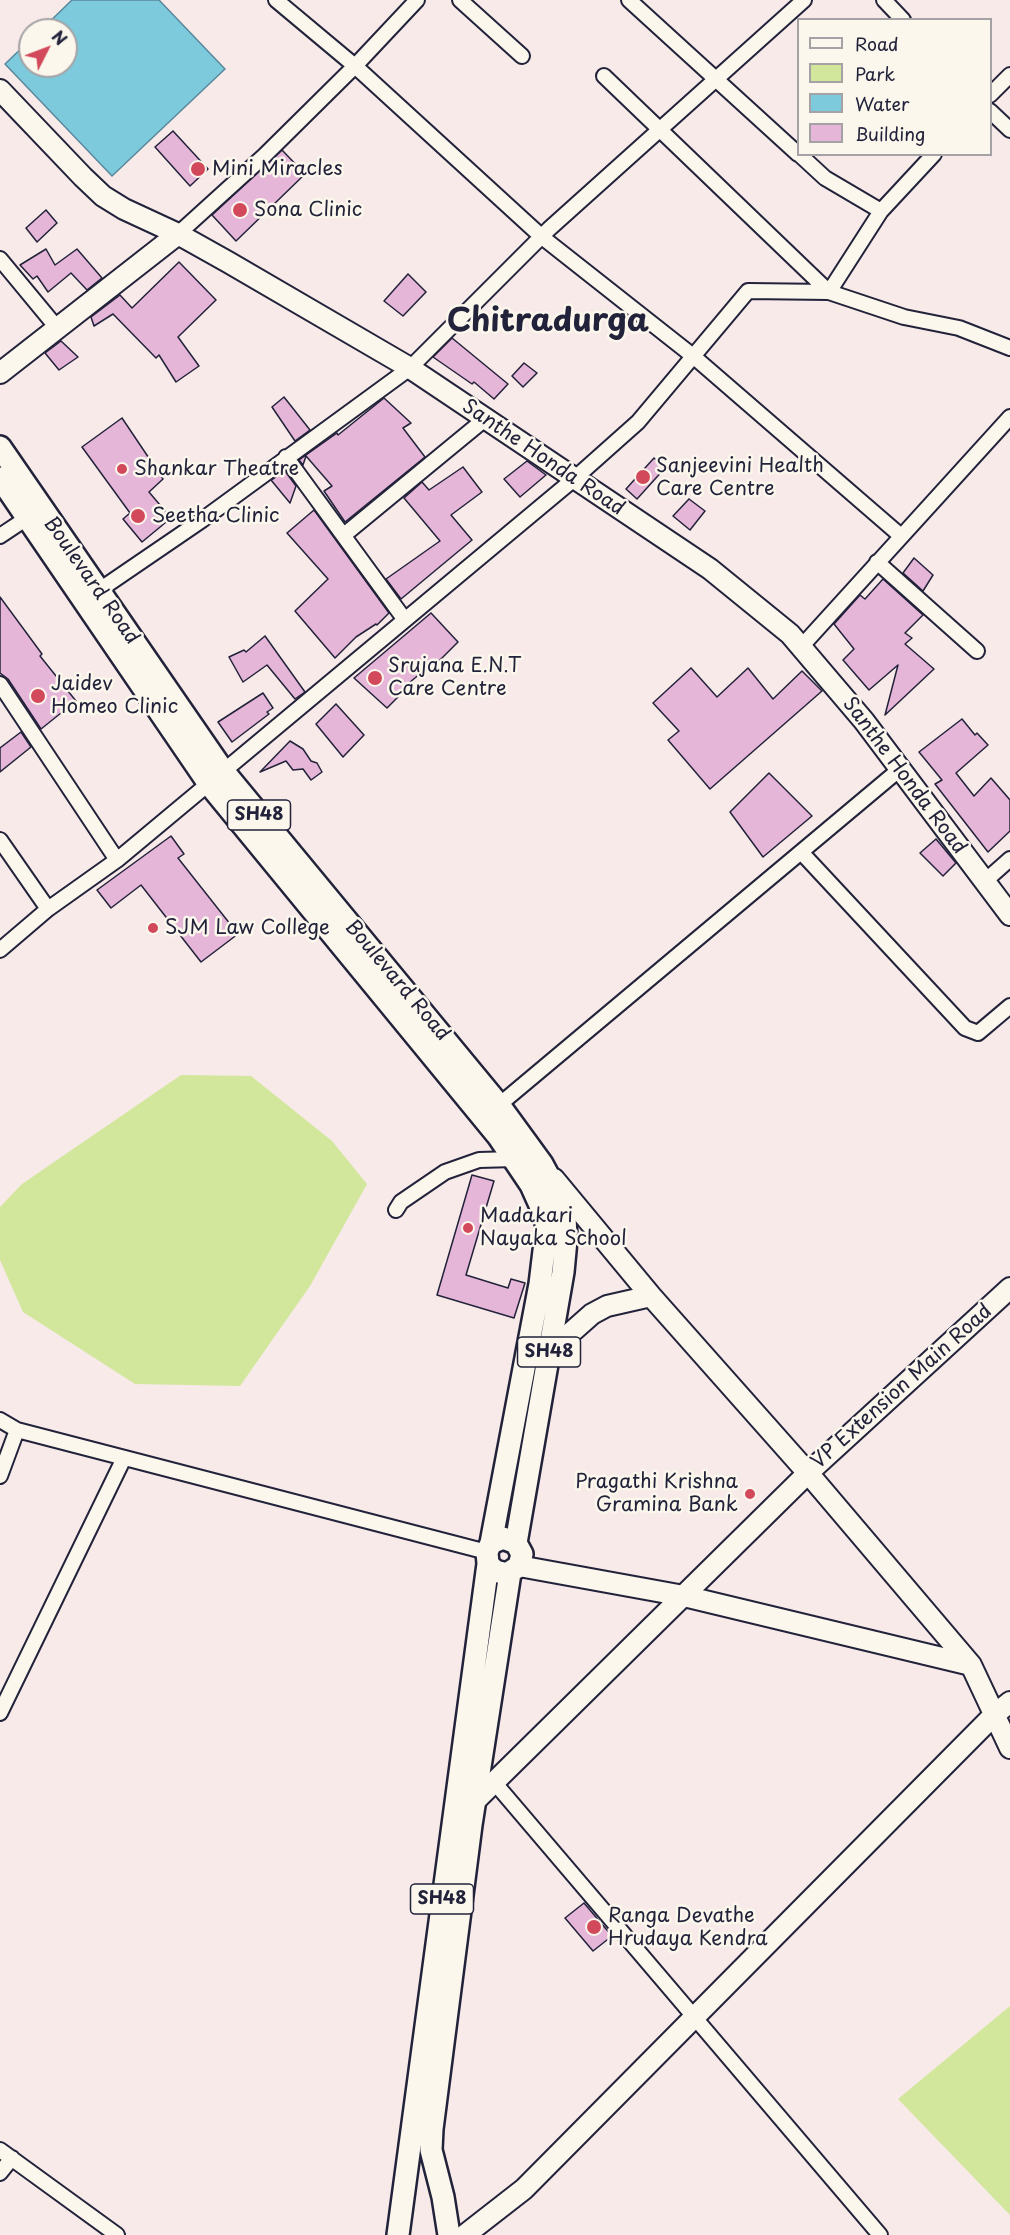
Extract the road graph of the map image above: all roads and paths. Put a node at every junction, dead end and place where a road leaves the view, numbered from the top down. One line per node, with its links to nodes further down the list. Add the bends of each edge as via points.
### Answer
1 (276, 0): 9 (street)
2 (417, 0): 9 (street)
3 (460, 0): 8 (street)
4 (629, 0): 12 (street)
5 (804, 0): 12 (street)
6 (884, 0): 7 (street)
7 (901, 18)
8 (522, 56)
9 (355, 66): 22 (street); 23 (street)
10 (1010, 75): 14 (street)
11 (604, 76): 16 (street)
12 (715, 78): 16 (street); 18 (street)
13 (0, 90): 22 (street, Santhe Honda Road, via 104,196)
14 (992, 93)
15 (992, 113): 17 (street)
16 (658, 129): 23 (street); 25 (street)
17 (1010, 129)
18 (797, 152)
19 (801, 156): 21 (street, via 825,178)
20 (932, 156): 21 (street)
21 (881, 211): 25 (street)
22 (178, 234): 26 (street); 29 (street, Santhe Honda Road)
23 (542, 237): 28 (street); 29 (street)
24 (0, 259): 26 (street)
25 (829, 292): 27 (street, via 904,317 959,328); 28 (street, via 748,291)
26 (58, 328): 30 (street)
27 (1010, 348)
28 (693, 356): 36 (street, via 638,422); 40 (street)
29 (410, 368): 32 (street, Santhe Honda Road); 34 (street)
30 (0, 373)
31 (1010, 417): 40 (street)
32 (485, 419): 36 (street, Santhe Honda Road); 38 (street)
33 (0, 447): 42 (main road, Boulevard Road / SH48)
34 (286, 457): 38 (street); 42 (street)
35 (0, 478): 37 (main road, Boulevard Road / SH48)
36 (574, 479): 43 (street); 44 (street, Santhe Honda Road, via 710,569)
37 (27, 518): 39 (street); 48 (main road, Boulevard Road / SH48)
38 (344, 535): 43 (street)
39 (0, 536)
40 (901, 536): 41 (street)
41 (877, 562): 44 (street); 45 (street)
42 (98, 591): 48 (main road, Boulevard Road / SH48)
43 (405, 620): 48 (street)
44 (801, 647): 47 (street, Santhe Honda Road)
45 (977, 651)
46 (0, 684): 52 (street)
47 (900, 769): 50 (street); 53 (street, Santhe Honda Road)
48 (217, 778): 52 (street); 58 (main road, Boulevard Road / SH48); 59 (main road, Boulevard Road / SH48, via 498,1136)
49 (0, 840): 54 (street)
50 (801, 852): 57 (street, via 965,1028 978,1033); 58 (street)
51 (1010, 859): 53 (street)
52 (117, 860): 54 (street)
53 (984, 882): 55 (street, Santhe Honda Road)
54 (48, 909): 56 (street)
55 (1010, 915)
56 (0, 950)
57 (1010, 1005)
58 (499, 1105): 59 (main road, Boulevard Road / SH48)
59 (530, 1158): 60 (street, via 479,1160 445,1173 400,1202); 62 (street, VP Extension Main Road); 63 (main road, SH48, via 556,1190 565,1215 566,1240); 70 (main road, Boulevard Road / SH48, via 531,1185 547,1226 545,1252)
60 (396, 1209)
61 (1010, 1288): 67 (street, VP Extension Main Road)
62 (651, 1296): 63 (street, via 616,1303 592,1314); 67 (street, VP Extension Main Road)
63 (549, 1352): 69 (main road, SH48)
64 (0, 1420): 65 (street)
65 (17, 1430): 66 (street); 68 (street)
66 (124, 1458): 70 (street); 75 (street)
67 (808, 1473): 72 (street); 73 (street)
68 (0, 1476)
69 (516, 1543): 70 (main road, via 503,1538); 71 (main road, SH48, via 522,1554)
70 (489, 1553): 71 (main road, via 495,1571 501,1574); 79 (main road, SH48)
71 (515, 1569): 72 (street); 79 (main road, SH48)
72 (684, 1596): 73 (street); 78 (street)
73 (971, 1665): 76 (street)
74 (1010, 1702): 76 (street)
75 (0, 1713)
76 (994, 1715): 77 (street); 80 (street)
77 (1010, 1748)
78 (494, 1782): 79 (street); 80 (street)
79 (465, 1799): 84 (main road, SH48); 85 (main road, SH48, via 432,2129 431,2150)
80 (693, 2018): 89 (street, via 524,2190); 90 (street)
81 (0, 2150): 82 (street)
82 (12, 2158): 83 (street); 86 (street)
83 (0, 2173)
84 (404, 2186): 85 (main road, via 427,2175); 87 (main road, SH48)
85 (440, 2187): 88 (main road, SH48)
86 (117, 2235)
87 (398, 2235)
88 (449, 2235)
89 (465, 2235)
90 (880, 2235)

